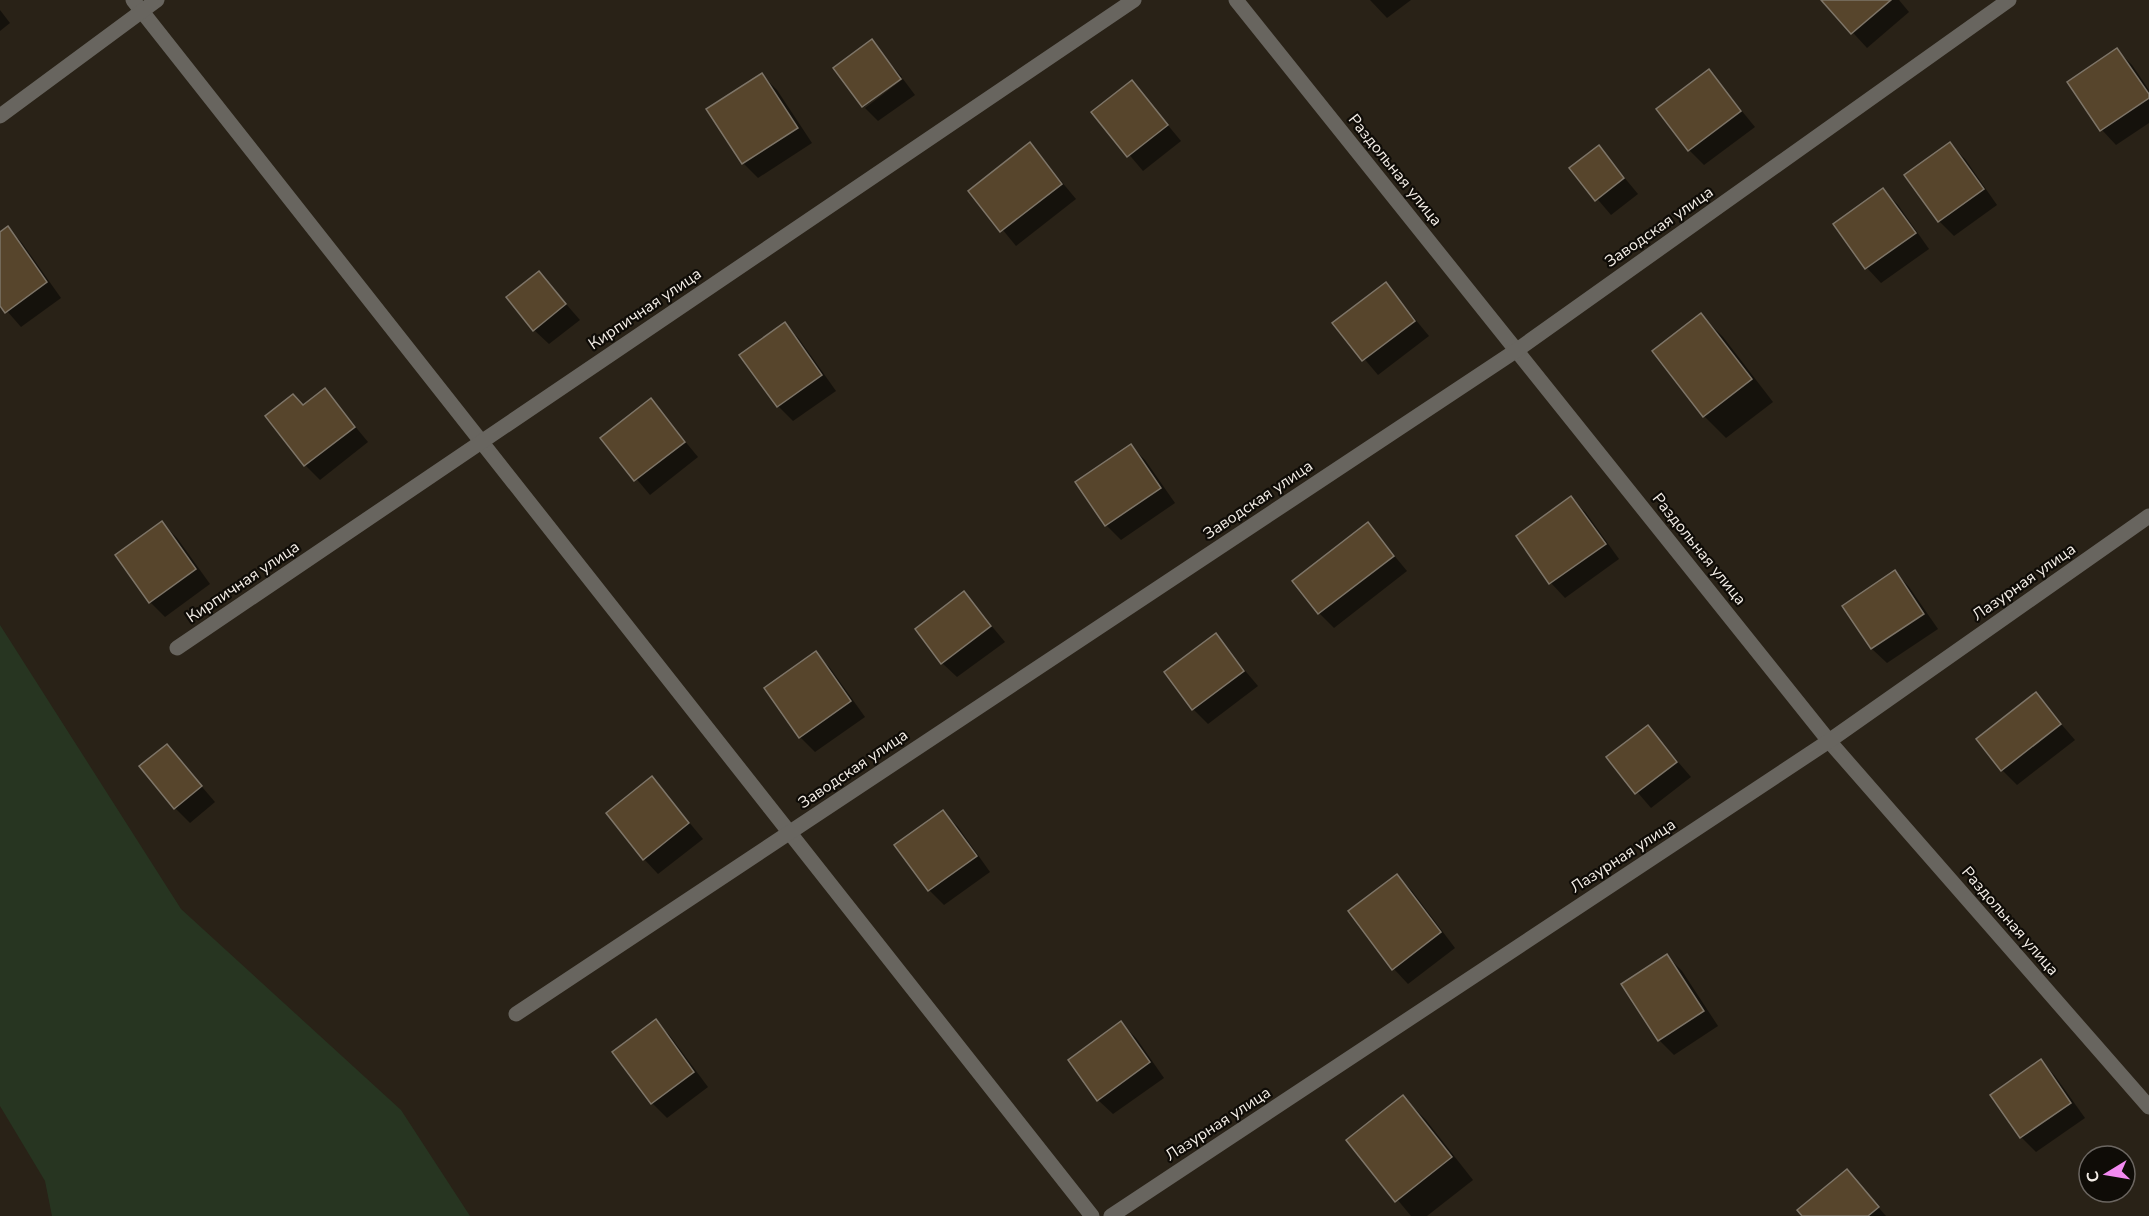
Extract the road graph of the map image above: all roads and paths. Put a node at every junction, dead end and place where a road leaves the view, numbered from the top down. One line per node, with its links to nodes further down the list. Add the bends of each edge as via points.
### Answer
1 (157, 0): 5 (street)
2 (1134, 0): 8 (street, Кирпичная улица)
3 (1236, 0): 7 (street, Раздольная улица)
4 (2008, 0): 7 (street, Заводская улица)
5 (137, 6): 6 (street); 8 (street)
6 (0, 116)
7 (1517, 350): 11 (street, Раздольная улица); 12 (street, Заводская улица)
8 (481, 442): 10 (street, Кирпичная улица); 12 (street)
9 (2149, 516): 11 (street, Лазурная улица)
10 (177, 648)
11 (1829, 741): 14 (street, Раздольная улица); 16 (street, Лазурная улица)
12 (788, 833): 13 (street, Заводская улица); 15 (street)
13 (516, 1014)
14 (2149, 1107)
15 (1092, 1216)
16 (1112, 1216)

